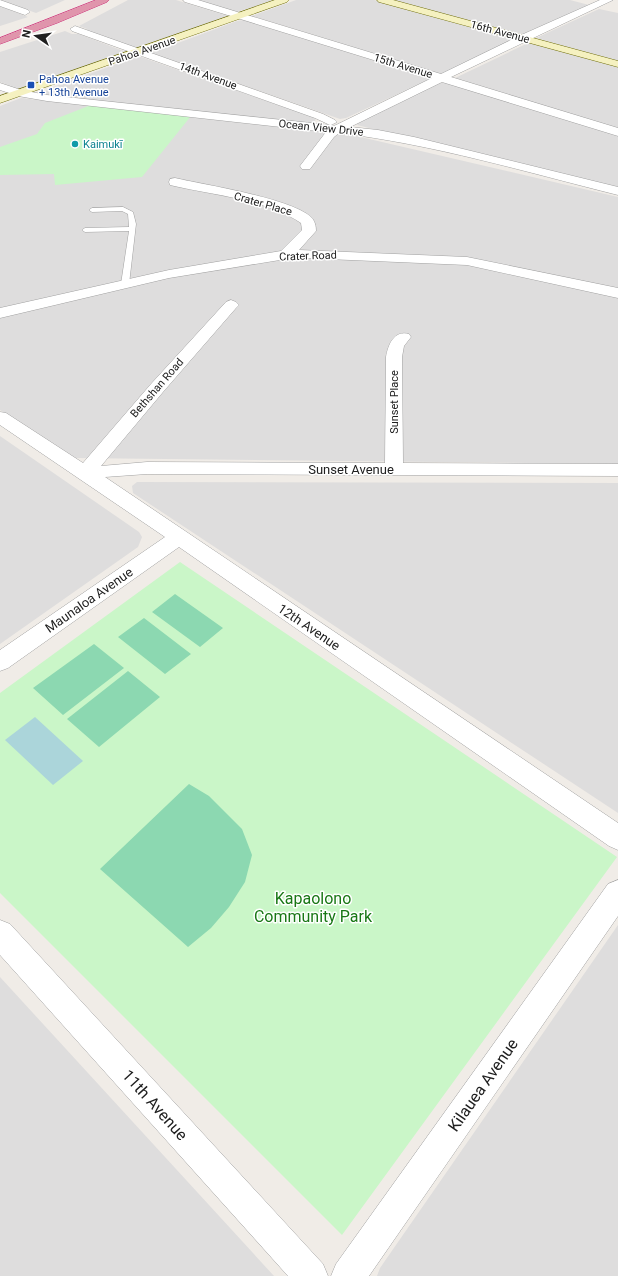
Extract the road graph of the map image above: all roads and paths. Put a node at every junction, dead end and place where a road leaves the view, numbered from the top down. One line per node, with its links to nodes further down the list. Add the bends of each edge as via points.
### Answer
1 (84, 0): 12 (highway)
2 (104, 0): 14 (highway)
3 (188, 0): 10 (street, 15th Avenue)
4 (284, 0): 10 (street, Pahoa Avenue)
5 (382, 0): 13 (street, 16th Avenue)
6 (584, 0): 8 (street)
7 (0, 3): 9 (street)
8 (607, 3): 13 (street)
9 (25, 12)
10 (240, 16): 15 (street, Pahoa Avenue); 17 (street, 15th Avenue)
11 (75, 29): 15 (street, 14th Avenue)
12 (0, 33)
13 (523, 38): 16 (street, 16th Avenue); 17 (street)
14 (0, 41)
15 (139, 52): 19 (street, Pahoa Avenue); 21 (street, 14th Avenue, via 319,116 330,121)
16 (618, 64)
17 (442, 78): 21 (street); 22 (street, 15th Avenue)
18 (0, 86): 19 (street, Ocean View Drive)
19 (18, 94): 20 (street, Pahoa Avenue); 21 (street, Ocean View Drive)
20 (0, 100)
21 (337, 129): 23 (street, via 330,134); 25 (street, Ocean View Drive, via 414,141)
22 (618, 132)
23 (306, 166)
24 (175, 182): 29 (street, Crater Place, via 298,214 306,220 309,231)
25 (618, 191)
26 (92, 210): 27 (lane, via 123,209 131,213)
27 (132, 229): 28 (lane); 30 (lane)
28 (84, 230)
29 (286, 255): 30 (street, Crater Road, via 169,274); 31 (street, Crater Road, via 323,254 467,261)
30 (125, 284): 33 (street, Crater Road)
31 (618, 292)
32 (231, 304): 38 (street, Bethshan Road)
33 (0, 313)
34 (403, 337): 36 (street, Sunset Place, via 396,346 394,357)
35 (0, 417): 38 (street, 12th Avenue)
36 (394, 469): 37 (street, Sunset Avenue); 38 (street, Sunset Avenue, via 147,468)
37 (618, 470)
38 (85, 473): 39 (street, 12th Avenue)
39 (178, 538): 40 (street, Maunaloa Avenue); 41 (street, 12th Avenue)
40 (0, 662)
41 (618, 838)
42 (618, 893): 45 (street, Kilauea Avenue)
43 (0, 934): 44 (street, 11th Avenue)
44 (310, 1276)
45 (348, 1276)

